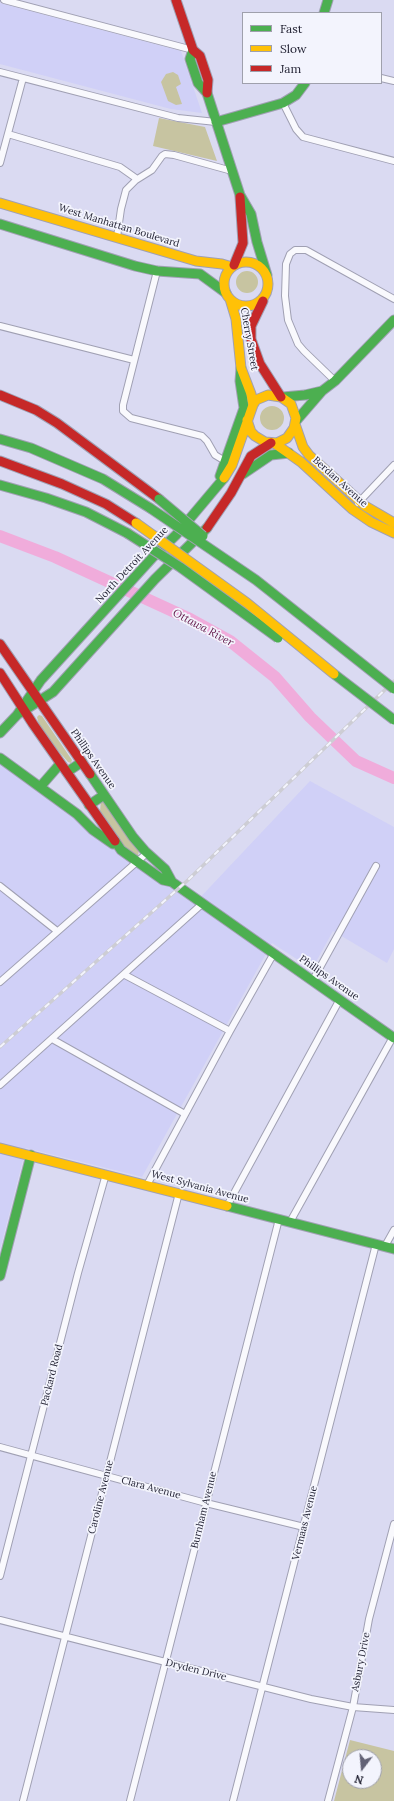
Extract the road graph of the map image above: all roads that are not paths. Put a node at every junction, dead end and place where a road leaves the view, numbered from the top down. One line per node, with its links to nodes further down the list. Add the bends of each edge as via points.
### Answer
1 (4, 0): 5 (street)
2 (176, 0): 5 (main road)
3 (328, 0): 4 (main road)
4 (324, 12)
5 (193, 50): 12 (main road, via 190,59 198,84 207,93)
6 (0, 72): 7 (street)
7 (23, 78): 12 (street, via 178,118); 13 (street)
8 (382, 78): 9 (street)
9 (394, 81)
10 (304, 84): 11 (main road, via 296,95)
11 (283, 103): 12 (main road); 14 (street, via 303,137)
12 (216, 122): 16 (main road)
13 (8, 134): 15 (street); 17 (street, via 120,167)
14 (394, 161)
15 (0, 163)
16 (232, 171): 17 (street, via 165,154 152,170); 18 (main road)
17 (137, 179): 21 (street, via 124,196)
18 (240, 195): 22 (main road, via 243,243); 24 (main road, via 251,214)
19 (0, 202): 21 (main road, West Manhattan Boulevard)
20 (0, 224): 23 (main road)
21 (118, 237): 22 (main road, West Manhattan Boulevard, via 196,261)
22 (233, 266): 24 (main road, via 250,262 260,266); 25 (main road, via 224,279)
23 (157, 271): 25 (main road, via 200,274); 30 (street)
24 (267, 275): 26 (main road, via 268,289)
25 (228, 296): 26 (main road, via 239,306 245,307 257,304); 31 (main road, Cherry Street, via 236,319)
26 (265, 296): 35 (main road, Cherry Street, via 251,326 251,339 260,364)
27 (394, 298): 32 (street, via 306,250 300,249 290,254 286,264 285,296 288,320 298,344)
28 (394, 320): 32 (main road)
29 (0, 326): 30 (street)
30 (134, 360): 43 (street, via 123,411 131,418 202,436 214,455)
31 (241, 368): 36 (main road, Cherry Street); 43 (main road, via 244,408)
32 (335, 381): 33 (main road)
33 (322, 391): 35 (main road); 38 (main road)
34 (0, 395): 52 (main road, bridge, via 36,410 57,423 159,499)
35 (282, 397): 36 (main road, via 268,395 261,397); 38 (main road, via 294,408)
36 (253, 405): 37 (main road)
37 (247, 420): 40 (main road, via 255,436); 47 (main road, North Detroit Avenue, via 232,465)
38 (296, 423): 40 (main road, via 287,438); 48 (main road, Berdan Avenue, via 306,451)
39 (0, 439): 52 (main road, bridge, via 31,448 103,479)
40 (273, 443): 41 (main road, Berdan Avenue); 45 (main road, North Detroit Avenue, via 251,456)
41 (289, 453): 45 (main road, via 271,455); 49 (main road, Berdan Avenue)
42 (0, 461): 55 (main road, bridge, via 106,504 136,523 247,603)
43 (225, 461): 47 (main road)
44 (394, 465): 48 (street)
45 (242, 475): 58 (main road, North Detroit Avenue, via 207,528 155,579 53,692)
46 (0, 485): 55 (main road, bridge, via 86,512 127,532)
47 (216, 487): 57 (main road, North Detroit Avenue, via 176,535 41,680)
48 (360, 502): 49 (street); 50 (main road, Berdan Avenue)
49 (352, 509): 51 (main road, Berdan Avenue)
50 (394, 523)
51 (394, 533)
52 (256, 580): 56 (main road, bridge)
53 (0, 644): 57 (main road, Phillips Avenue)
54 (0, 673): 59 (main road, Phillips Avenue)
55 (345, 683): 60 (main road, bridge)
56 (394, 689)
57 (33, 692): 58 (main road, Phillips Avenue); 59 (main road, North Detroit Avenue)
58 (39, 701): 59 (main road, North Detroit Avenue); 63 (main road, Phillips Avenue)
59 (22, 711): 61 (main road, North Detroit Avenue); 64 (main road, Phillips Avenue)
60 (394, 720)
61 (0, 733)
62 (0, 758): 66 (main road, Phillips Avenue)
63 (82, 762): 65 (main road); 67 (main road, Phillips Avenue)
64 (60, 764): 65 (main road, Phillips Avenue); 66 (main road)
65 (66, 772): 68 (main road, Phillips Avenue)
66 (40, 787): 69 (main road, Phillips Avenue)
67 (104, 795): 68 (main road); 70 (main road, Phillips Avenue)
68 (89, 805): 69 (main road, Phillips Avenue)
69 (121, 850): 71 (main road, Phillips Avenue)
70 (147, 853): 71 (street); 73 (main road, Phillips Avenue, via 165,870)
71 (137, 862): 73 (main road, Phillips Avenue, via 163,880); 76 (street)
72 (376, 866): 79 (street)
73 (172, 882): 75 (main road, Phillips Avenue)
74 (0, 886): 76 (street)
75 (202, 904): 77 (main road, Phillips Avenue); 78 (street)
76 (57, 932): 80 (street)
77 (274, 953): 79 (main road, Phillips Avenue); 82 (street)
78 (125, 975): 82 (street); 84 (street)
79 (313, 980): 81 (main road, Phillips Avenue)
80 (0, 982)
81 (340, 999): 83 (main road, Phillips Avenue); 92 (street)
82 (230, 1031): 86 (street)
83 (393, 1038): 94 (street)
84 (52, 1039): 85 (street); 86 (street)
85 (0, 1086)
86 (185, 1114): 90 (street)
87 (0, 1148): 88 (main road, West Sylvania Avenue)
88 (31, 1155): 89 (main road, West Sylvania Avenue); 97 (main road)
89 (106, 1174): 90 (main road, West Sylvania Avenue); 99 (street, Packard Road)
90 (147, 1185): 91 (main road, West Sylvania Avenue)
91 (179, 1193): 92 (main road, West Sylvania Avenue); 100 (street, Caroline Avenue)
92 (227, 1206): 93 (main road, West Sylvania Avenue)
93 (279, 1219): 94 (main road, West Sylvania Avenue); 101 (street, Burnham Avenue)
94 (290, 1222): 96 (main road, West Sylvania Avenue)
95 (394, 1230): 96 (street, Vermaas Avenue)
96 (385, 1246): 103 (street, Vermaas Avenue)
97 (0, 1276)
98 (0, 1447): 99 (street, Clara Avenue)
99 (31, 1455): 100 (street, Clara Avenue); 104 (street, Packard Road)
100 (106, 1476): 101 (street, Clara Avenue); 106 (street, Caroline Avenue)
101 (206, 1503): 103 (street, Clara Avenue); 107 (street, Burnham Avenue)
102 (394, 1524): 109 (street, Asbury Drive, via 369,1620)
103 (304, 1527): 108 (street, Vermaas Avenue)
104 (0, 1576)
105 (0, 1620): 106 (street, Dryden Drive)
106 (65, 1636): 107 (street, Dryden Drive); 111 (street, Caroline Avenue)
107 (165, 1662): 108 (street, Dryden Drive); 112 (street, Burnham Avenue)
108 (262, 1687): 109 (street, Dryden Drive); 113 (street, Vermaas Avenue)
109 (353, 1706): 110 (street, Dryden Drive); 114 (street, Asbury Drive)
110 (394, 1710)
111 (23, 1801)
112 (130, 1801)
113 (233, 1801)
114 (328, 1801)

